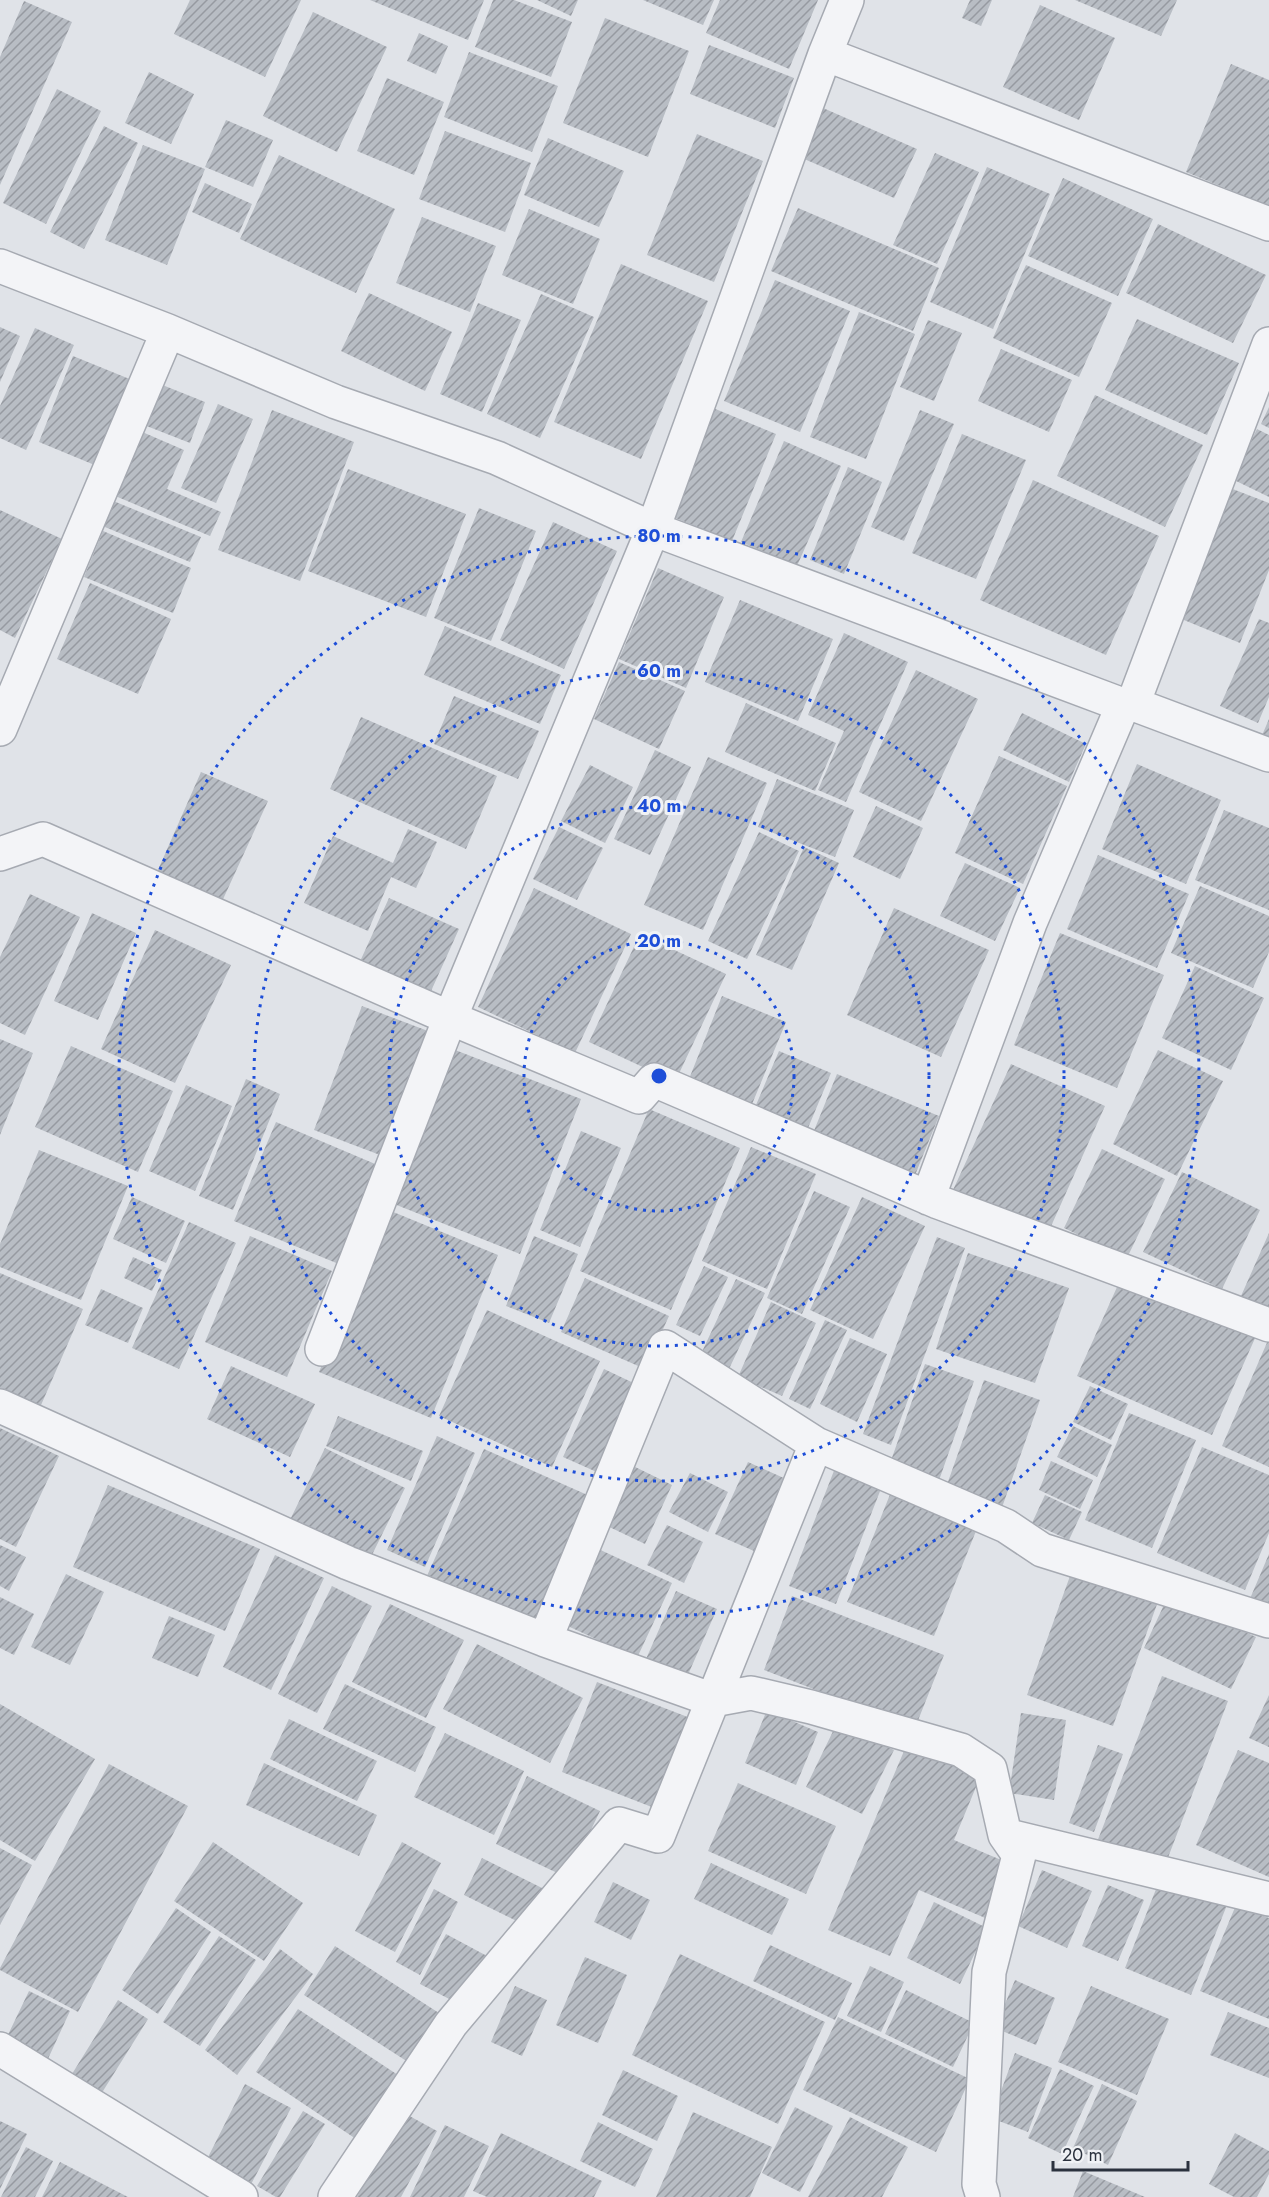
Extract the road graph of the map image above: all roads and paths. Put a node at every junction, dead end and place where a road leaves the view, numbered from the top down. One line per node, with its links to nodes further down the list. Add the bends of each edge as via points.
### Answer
1 (847, 0): 2 (street)
2 (825, 54): 3 (street); 7 (street)
3 (1269, 224)
4 (0, 266): 5 (street)
5 (168, 331): 7 (street, via 336,402 497,458); 9 (street)
6 (1269, 344): 8 (street)
7 (653, 529): 8 (street); 12 (street)
8 (1128, 704): 10 (street); 13 (street, via 1030,923)
9 (0, 729)
10 (1269, 755)
11 (0, 854): 12 (street, via 43,839)
12 (450, 1018): 13 (street, via 639,1097 654,1080); 15 (street)
13 (928, 1198): 14 (street)
14 (1269, 1325)
15 (322, 1349)
16 (0, 1406): 19 (street, via 348,1563)
17 (816, 1444): 18 (street, via 1006,1526 1042,1550); 19 (street, via 665,1347); 20 (street)
18 (1269, 1622)
19 (545, 1640): 20 (street)
20 (713, 1700): 21 (street, via 751,1693 961,1750 990,1770); 25 (street, via 658,1836 619,1824 452,2024)
21 (1005, 1835): 22 (street); 26 (street, via 1019,1855 989,1972 979,2184)
22 (1269, 1899)
23 (0, 2049): 24 (street)
24 (241, 2197)
25 (335, 2197)
26 (984, 2197)

